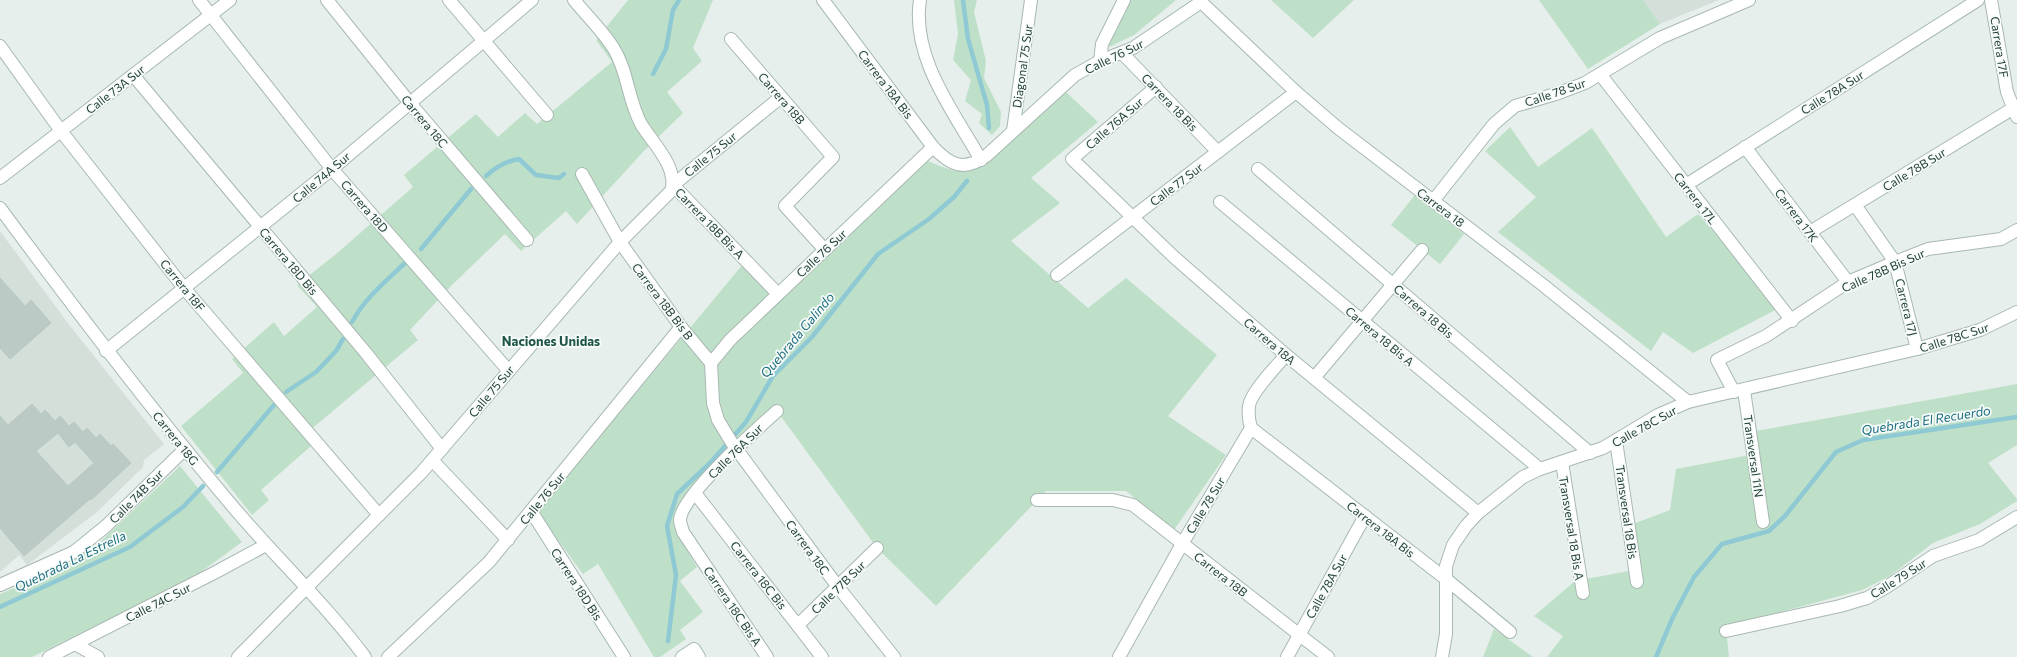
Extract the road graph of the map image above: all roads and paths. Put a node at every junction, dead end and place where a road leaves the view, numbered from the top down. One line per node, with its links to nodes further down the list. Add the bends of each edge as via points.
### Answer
1 (199, 0): 15 (street, Carrera 18D)
2 (230, 0): 15 (street, Calle 73A Sur)
3 (327, 0): 26 (street, Carrera 18C)
4 (449, 0): 17 (street)
5 (532, 0): 17 (street, Calle 74A Sur)
6 (574, 0): 41 (street, Carrera 18B Bis A, via 615,50 634,108 666,162)
7 (823, 0): 32 (street, Carrera 18A Bis)
8 (920, 0): 35 (street, via 918,13 922,45 936,80)
9 (1032, 0): 30 (street, Diagonal 75 Sur)
10 (1124, 0): 20 (street, via 1102,44)
11 (1749, 0): 21 (street, Calle 78 Sur, via 1660,38)
12 (1978, 0): 31 (street, Calle 78A Sur)
13 (1991, 0): 27 (street, Carrera 17F, via 2007,92)
14 (1201, 2): 19 (street, Calle 76 Sur); 24 (street, Carrera 18)
15 (212, 15): 22 (street, Calle 73A Sur); 37 (street, Carrera 18D)
16 (731, 39): 25 (street, Carrera 18B)
17 (483, 40): 26 (street, Calle 74A Sur); 28 (street)
18 (0, 46): 29 (street, Carrera 18F)
19 (1122, 53): 20 (street, Calle 76 Sur); 23 (street, Carrera 18 Bis)
20 (1100, 61): 30 (street, Calle 76 Sur, via 1075,76)
21 (1600, 74): 42 (street, Carrera 17L); 43 (street, Calle 78 Sur, via 1558,93 1515,106 1494,124)
22 (133, 75): 29 (street, Calle 73A Sur); 48 (street, Carrera 18D Bis)
23 (1156, 87): 33 (street, Carrera 18 Bis); 34 (street, Calle 76A Sur)
24 (1296, 92): 33 (street, Calle 77 Sur); 43 (street, Carrera 18, via 1338,128)
25 (781, 97): 41 (street, Calle 75 Sur); 53 (street, Carrera 18B, via 833,158 785,206)
26 (409, 102): 37 (street, Calle 74A Sur); 51 (street, Carrera 18C)
27 (2016, 110): 45 (street, Calle 78B Sur)
28 (547, 116)
29 (61, 131): 40 (street, Calle 73A Sur); 59 (street, Carrera 18F)
30 (1013, 131): 35 (street, Calle 76 Sur)
31 (1745, 146): 42 (street, Calle 78A Sur); 50 (street, Carrera 17K)
32 (933, 147): 36 (street, Carrera 18A Bis); 53 (street, Calle 76 Sur)
33 (1218, 152): 47 (street, Calle 77 Sur)
34 (1072, 159): 47 (street, Carrera 18A)
35 (981, 160): 36 (street, Calle 76 Sur, via 966,165)
36 (954, 164)
37 (332, 169): 48 (street, Calle 74A Sur); 70 (street, Carrera 18D)
38 (1258, 169): 58 (street, Carrera 18 Bis)
39 (582, 174): 52 (street, Carrera 18B Bis B)
40 (0, 178)
41 (673, 185): 52 (street, Calle 75 Sur, via 667,197); 60 (street, Carrera 18B Bis A)
42 (1686, 185): 63 (street, Carrera 17L)
43 (1433, 201): 73 (street, Carrera 18)
44 (1220, 202): 62 (street, Carrera 18 Bis A)
45 (1855, 205): 50 (street, Calle 78B Sur); 55 (street, Carrera 17J)
46 (0, 208): 66 (street, Carrera 18G)
47 (1132, 217): 56 (street, Calle 77 Sur); 67 (street, Carrera 18A)
48 (260, 227): 59 (street, Calle 74A Sur); 78 (street, Carrera 18D Bis)
49 (2017, 230): 55 (street, Calle 78B Bis Sur, via 2001,239 1928,249)
50 (1810, 232): 57 (street, Carrera 17K)
51 (526, 240)
52 (620, 242): 64 (street, Carrera 18B Bis B); 70 (street, Calle 75 Sur)
53 (825, 250): 60 (street, Calle 76 Sur)
54 (1422, 250): 58 (street)
55 (1895, 262): 57 (street, Calle 78B Bis Sur); 65 (street, Carrera 17J)
56 (1057, 275)
57 (1848, 282): 63 (street, Calle 78B Bis Sur)
58 (1393, 284): 62 (street); 80 (street, Carrera 18 Bis)
59 (184, 288): 66 (street, Calle 74A Sur); 88 (street, Carrera 18F)
60 (778, 294): 69 (street, Calle 76 Sur, via 730,340)
61 (2017, 312): 65 (street, Calle 78C Sur, via 1980,330)
62 (1362, 321): 71 (street); 83 (street, Carrera 18 Bis A)
63 (1792, 321): 68 (street, Calle 78B Bis Sur)
64 (681, 327): 69 (street, Carrera 18B Bis B); 86 (street, Calle 76 Sur)
65 (1918, 349): 72 (street, Calle 78C Sur)
66 (106, 352): 79 (street, Carrera 18G)
67 (1286, 355): 71 (street, Carrera 18A); 75 (street, via 1249,404)
68 (1717, 360): 72 (street, Transversal 11N)
69 (711, 363): 76 (street, via 713,403 718,420)
70 (508, 370): 78 (street, Calle 75 Sur)
71 (1314, 378): 87 (street, Carrera 18A)
72 (1739, 391): 73 (street, Calle 78C Sur); 91 (street, Transversal 11N)
73 (1688, 402): 77 (street, Calle 78C Sur, via 1658,415)
74 (777, 411): 76 (street, Calle 76A Sur)
75 (1251, 428): 89 (street, Carrera 18A Bis); 93 (street, Calle 78 Sur)
76 (732, 441): 84 (street, Calle 76A Sur); 101 (street, Carrera 18C)
77 (1616, 441): 80 (street, Calle 78C Sur); 98 (street, Transversal 18 Bis)
78 (442, 448): 81 (street, Calle 75 Sur)
79 (185, 449): 94 (street, Carrera 18G); 99 (street, Calle 74B Sur, via 106,526 74,552)
80 (1590, 453): 82 (street, Calle 78C Sur)
81 (432, 460): 88 (street, Calle 75 Sur); 92 (street)
82 (1562, 462): 83 (street, Calle 78C Sur); 102 (street, Transversal 18 Bis A)
83 (1540, 469): 87 (street, Calle 78C Sur, via 1518,481)
84 (695, 493): 96 (street, Calle 76A Sur, via 684,508 680,520 683,532); 103 (street, Carrera 18C Bis)
85 (1037, 500): 93 (street, Carrera 18B, via 1123,502 1133,506)
86 (531, 511): 92 (street, Calle 76 Sur); 114 (street, Carrera 18D Bis)
87 (1478, 513): 97 (street, Calle 78C Sur, via 1453,545 1447,560)
88 (379, 515): 100 (street, Calle 75 Sur)
89 (1365, 516): 97 (street, Carrera 18A Bis); 106 (street, Calle 78A Sur)
90 (2017, 517): 104 (street, Calle 79 Sur, via 1979,540 1933,556 1867,598)
91 (1763, 522)
92 (508, 540): 113 (street, Calle 76 Sur, via 489,562)
93 (1182, 544): 106 (street, Carrera 18B); 119 (street, Calle 78 Sur)
94 (266, 545): 100 (street, Carrera 18G); 107 (street, Calle 74C Sur)
95 (877, 548): 101 (street, Calle 77B Sur)
96 (698, 554): 116 (street, Carrera 18C Bis A)
97 (1446, 579): 105 (street, Carrera 18A Bis); 122 (street, Calle 78C Sur, via 1446,634)
98 (1637, 582)
99 (0, 584)
100 (307, 587): 111 (street, Calle 75 Sur); 112 (street, Carrera 18G)
101 (838, 587): 103 (street, Calle 77B Sur); 118 (street, Carrera 18C)
102 (1583, 593)
103 (798, 625): 117 (street, Carrera 18C Bis)
104 (1726, 631)
105 (1510, 632)
106 (1300, 635): 120 (street, Calle 78A Sur); 121 (street, Carrera 18B)
107 (75, 644): 109 (street, Calle 74C Sur); 110 (street)
108 (697, 653): 115 (street)
109 (49, 657)
110 (98, 657)
111 (238, 657)
112 (365, 657)
113 (388, 657)
114 (623, 657)
115 (682, 657)
116 (767, 657)
117 (822, 657)
118 (894, 657)
119 (1119, 657)
120 (1287, 657)
121 (1328, 657)
122 (1442, 657)

